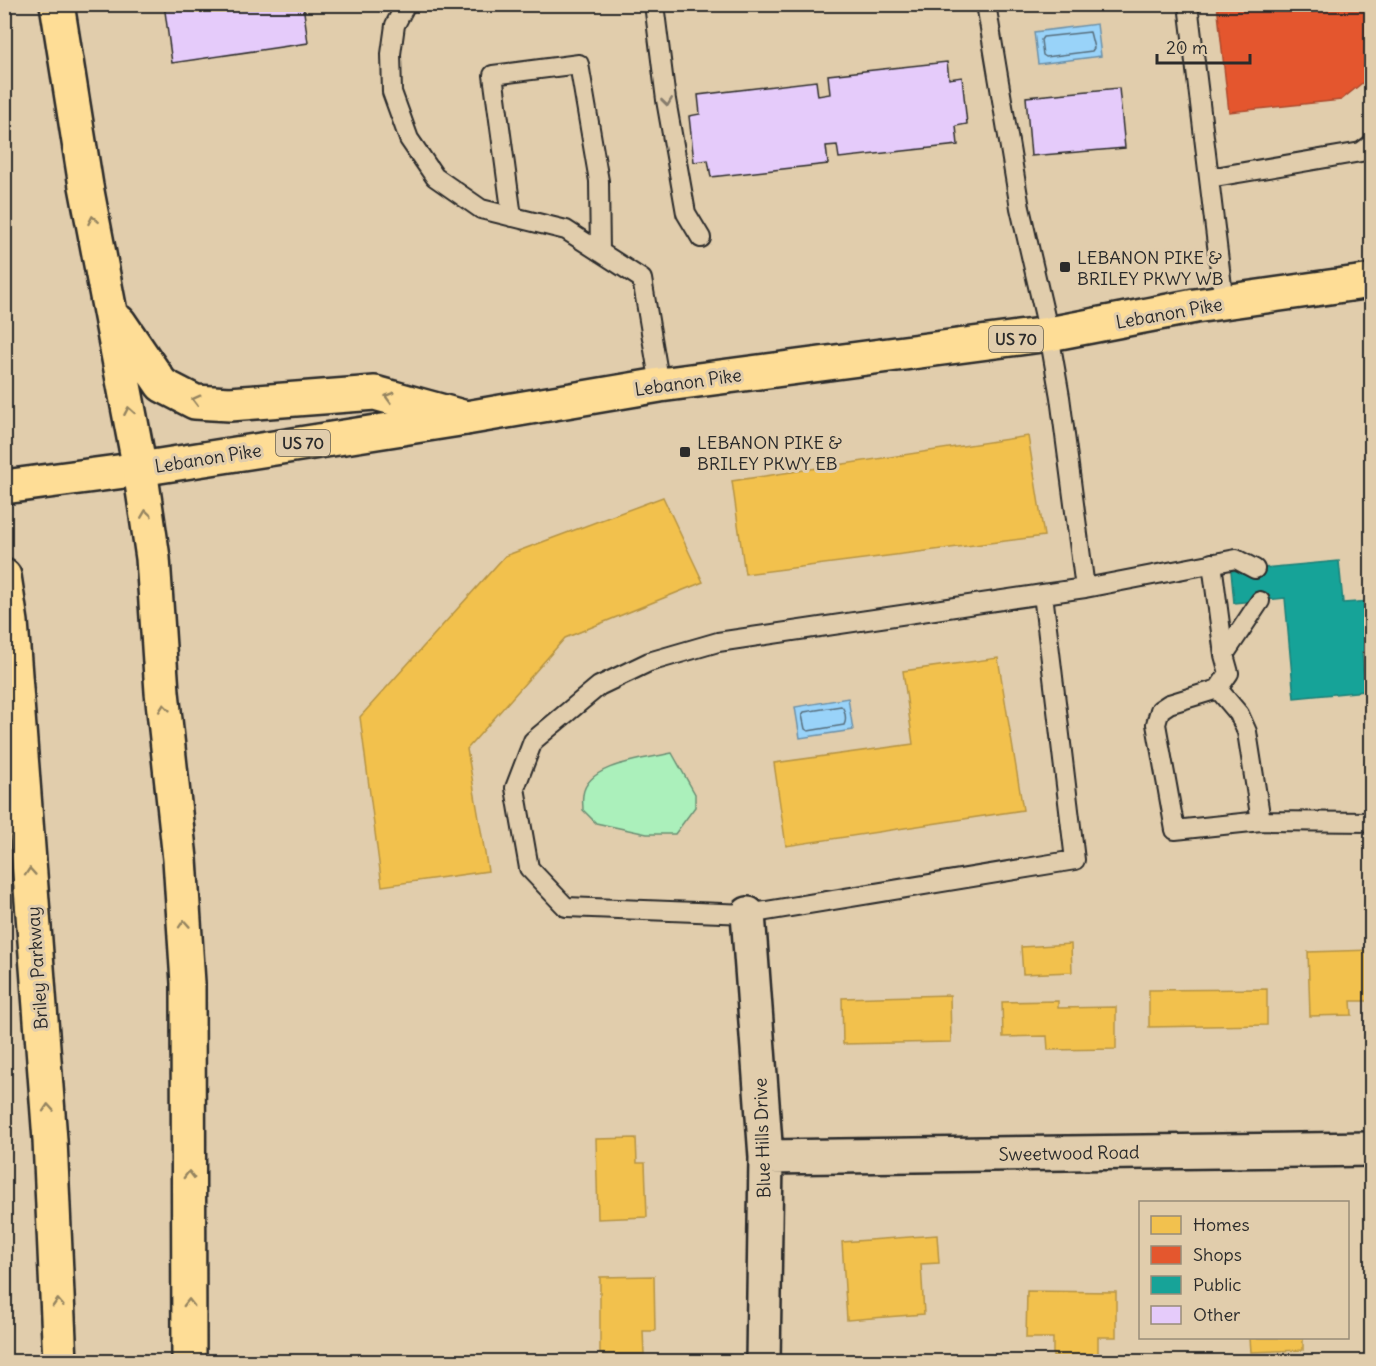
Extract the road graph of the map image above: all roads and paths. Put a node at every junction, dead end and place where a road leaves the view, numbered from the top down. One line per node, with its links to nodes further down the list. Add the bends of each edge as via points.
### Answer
1 (57, 4): 13 (main road, one-way to 1)
2 (406, 4): 8 (lane, via 396,25 391,54 392,92 409,139 435,177 481,209)
3 (654, 4): 9 (lane, one-way to 9, via 686,213)
4 (986, 4): 14 (lane, via 1020,208)
5 (1188, 4): 7 (lane)
6 (1371, 144): 7 (lane, via 1361,152)
7 (1209, 178): 12 (lane)
8 (512, 217): 10 (lane, via 566,230); 10 (lane, via 493,75 579,64 599,181)
9 (701, 238)
10 (600, 252): 15 (lane, via 642,279)
11 (1371, 281): 12 (main road, Lebanon Pike / US 70)
12 (1224, 303): 14 (main road, Lebanon Pike / US 70)
13 (111, 311): 16 (main road, one-way to 13, via 375,393 230,404 195,402 162,385); 17 (main road, one-way to 13)
14 (1049, 334): 15 (main road, Lebanon Pike / US 70); 22 (lane)
15 (660, 385): 16 (main road, Lebanon Pike / US 70)
16 (466, 418): 17 (main road, Lebanon Pike / US 70)
17 (140, 469): 18 (main road, Lebanon Pike / US 70); 33 (main road, one-way to 17, via 188,983 153,558)
18 (4, 487)
19 (1212, 562): 20 (lane, via 1236,560); 22 (lane); 25 (lane)
20 (1255, 569)
21 (4, 576): 32 (main road, Briley Parkway, one-way to 21, via 50,1140 11,622)
22 (1085, 588): 23 (lane)
23 (1043, 594): 29 (lane, via 1075,860); 29 (lane, via 718,642 650,662 599,686 533,741 515,788 529,868 566,907)
24 (1260, 601): 25 (lane)
25 (1224, 655): 26 (lane, via 1228,673)
26 (1218, 689): 27 (lane, via 1239,714 1247,732); 27 (lane, via 1160,710 1156,724 1174,830)
27 (1261, 821): 28 (lane)
28 (1371, 822)
29 (748, 914): 31 (street, Blue Hills Drive)
30 (1371, 1149): 31 (street, Sweetwood Road)
31 (766, 1157): 34 (street, Blue Hills Drive)
32 (60, 1362)
33 (189, 1362)
34 (763, 1362)

